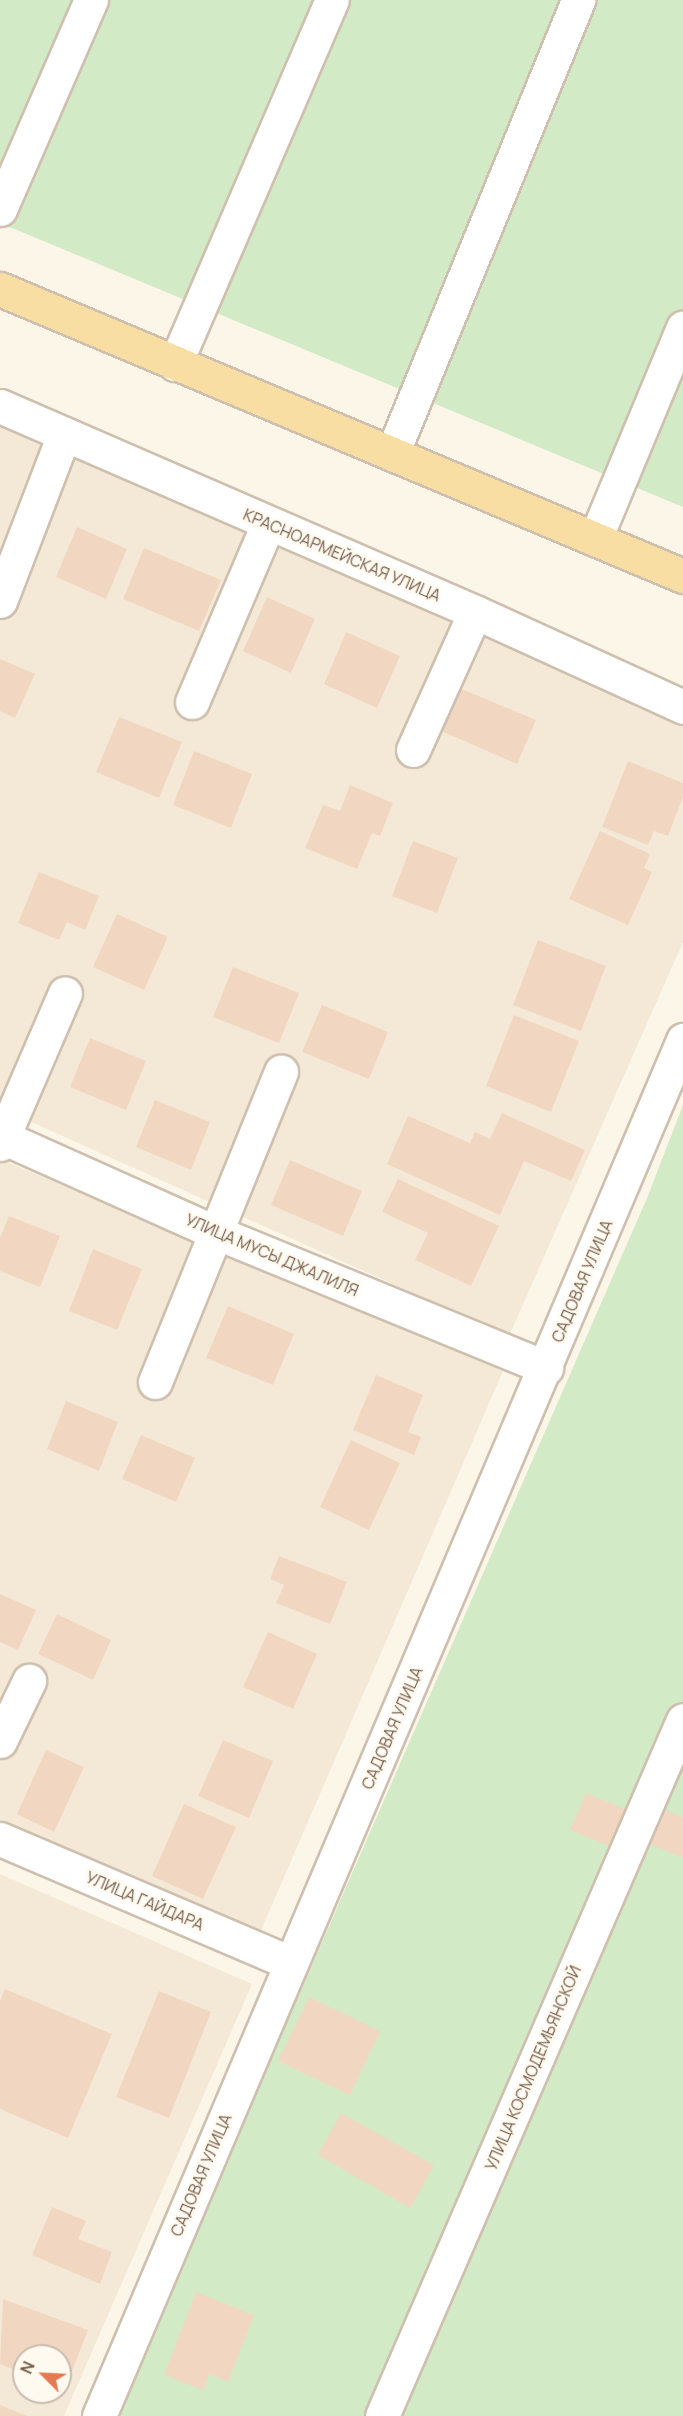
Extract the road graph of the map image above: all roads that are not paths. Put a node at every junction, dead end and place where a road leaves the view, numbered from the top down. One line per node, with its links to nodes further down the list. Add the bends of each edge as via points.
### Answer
1 (91, 0): 4 (street)
2 (332, 0): 7 (street)
3 (578, 0): 10 (street)
4 (0, 209)
5 (0, 289): 7 (main road)
6 (683, 328): 12 (street)
7 (175, 364): 10 (main road)
8 (0, 406): 9 (street, КРАСНОАРМЕЙСКАЯ УЛИЦА)
9 (64, 434): 11 (street, КРАСНОАРМЕЙСКАЯ УЛИЦА); 14 (street)
10 (392, 454): 12 (main road)
11 (268, 524): 15 (street, КРАСНОАРМЕЙСКАЯ УЛИЦА); 16 (street)
12 (595, 539): 13 (main road)
13 (683, 576)
14 (0, 601)
15 (475, 612): 17 (street, КРАСНОАРМЕЙСКАЯ УЛИЦА); 18 (street)
16 (192, 702)
17 (683, 707)
18 (413, 750)
19 (65, 993): 22 (street)
20 (683, 1040): 24 (street, САДОВАЯ УЛИЦА)
21 (281, 1072): 23 (street)
22 (1, 1140): 23 (street, УЛИЦА МУСЫ ДЖАЛИЛЯ)
23 (215, 1232): 24 (street, УЛИЦА МУСЫ ДЖАЛИЛЯ); 25 (street)
24 (546, 1368): 30 (street, САДОВАЯ УЛИЦА)
25 (155, 1382)
26 (29, 1681): 28 (street)
27 (683, 1720): 32 (street, УЛИЦА КОСМОДЕМЬЯНСКОЙ)
28 (0, 1741)
29 (0, 1839): 30 (street, УЛИЦА ГАЙДАРА)
30 (291, 1963): 31 (street, САДОВАЯ УЛИЦА)
31 (99, 2416)
32 (382, 2416)

